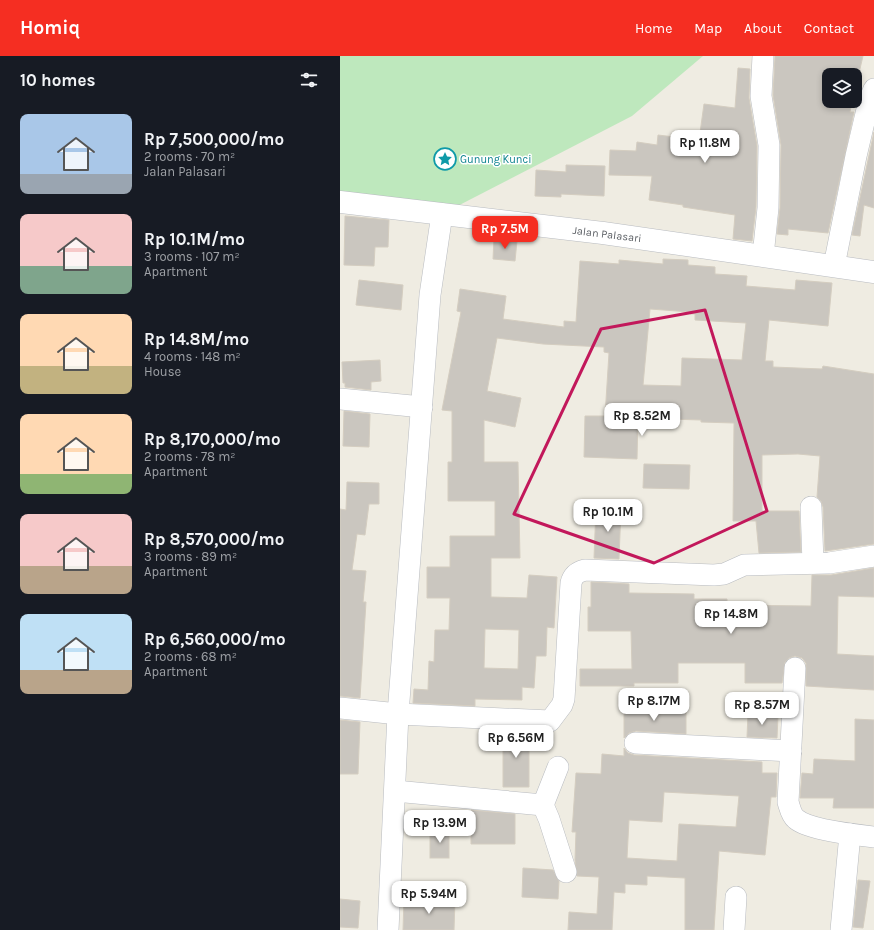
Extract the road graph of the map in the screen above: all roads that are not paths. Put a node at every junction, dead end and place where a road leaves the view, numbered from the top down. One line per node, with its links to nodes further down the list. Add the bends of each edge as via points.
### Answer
1 (763, 56): 5 (street, via 761,96 769,145 768,208)
2 (874, 88): 6 (street, via 856,156)
3 (340, 202): 4 (street, Jalan Palasari)
4 (442, 214): 5 (street, Jalan Palasari, via 603,233); 9 (street, via 430,295)
5 (763, 256): 6 (street, Jalan Palasari)
6 (834, 266): 7 (street, Jalan Palasari)
7 (874, 272)
8 (340, 399): 9 (street)
9 (422, 407): 15 (street)
10 (811, 507): 12 (street)
11 (874, 556): 12 (street)
12 (813, 563): 15 (street, via 744,566 714,575 579,571 571,583 564,699 550,721)
13 (795, 668): 17 (street)
14 (340, 708): 15 (street)
15 (398, 714): 19 (street)
16 (635, 743): 17 (street)
17 (791, 751): 21 (street, via 788,802 792,815 796,820 809,825)
18 (558, 767): 20 (street)
19 (395, 791): 20 (street); 25 (street)
20 (543, 805): 23 (street)
21 (850, 834): 22 (street); 27 (street)
22 (874, 837)
23 (566, 872)
24 (736, 897): 26 (street)
25 (388, 930)
26 (734, 930)
27 (841, 930)

